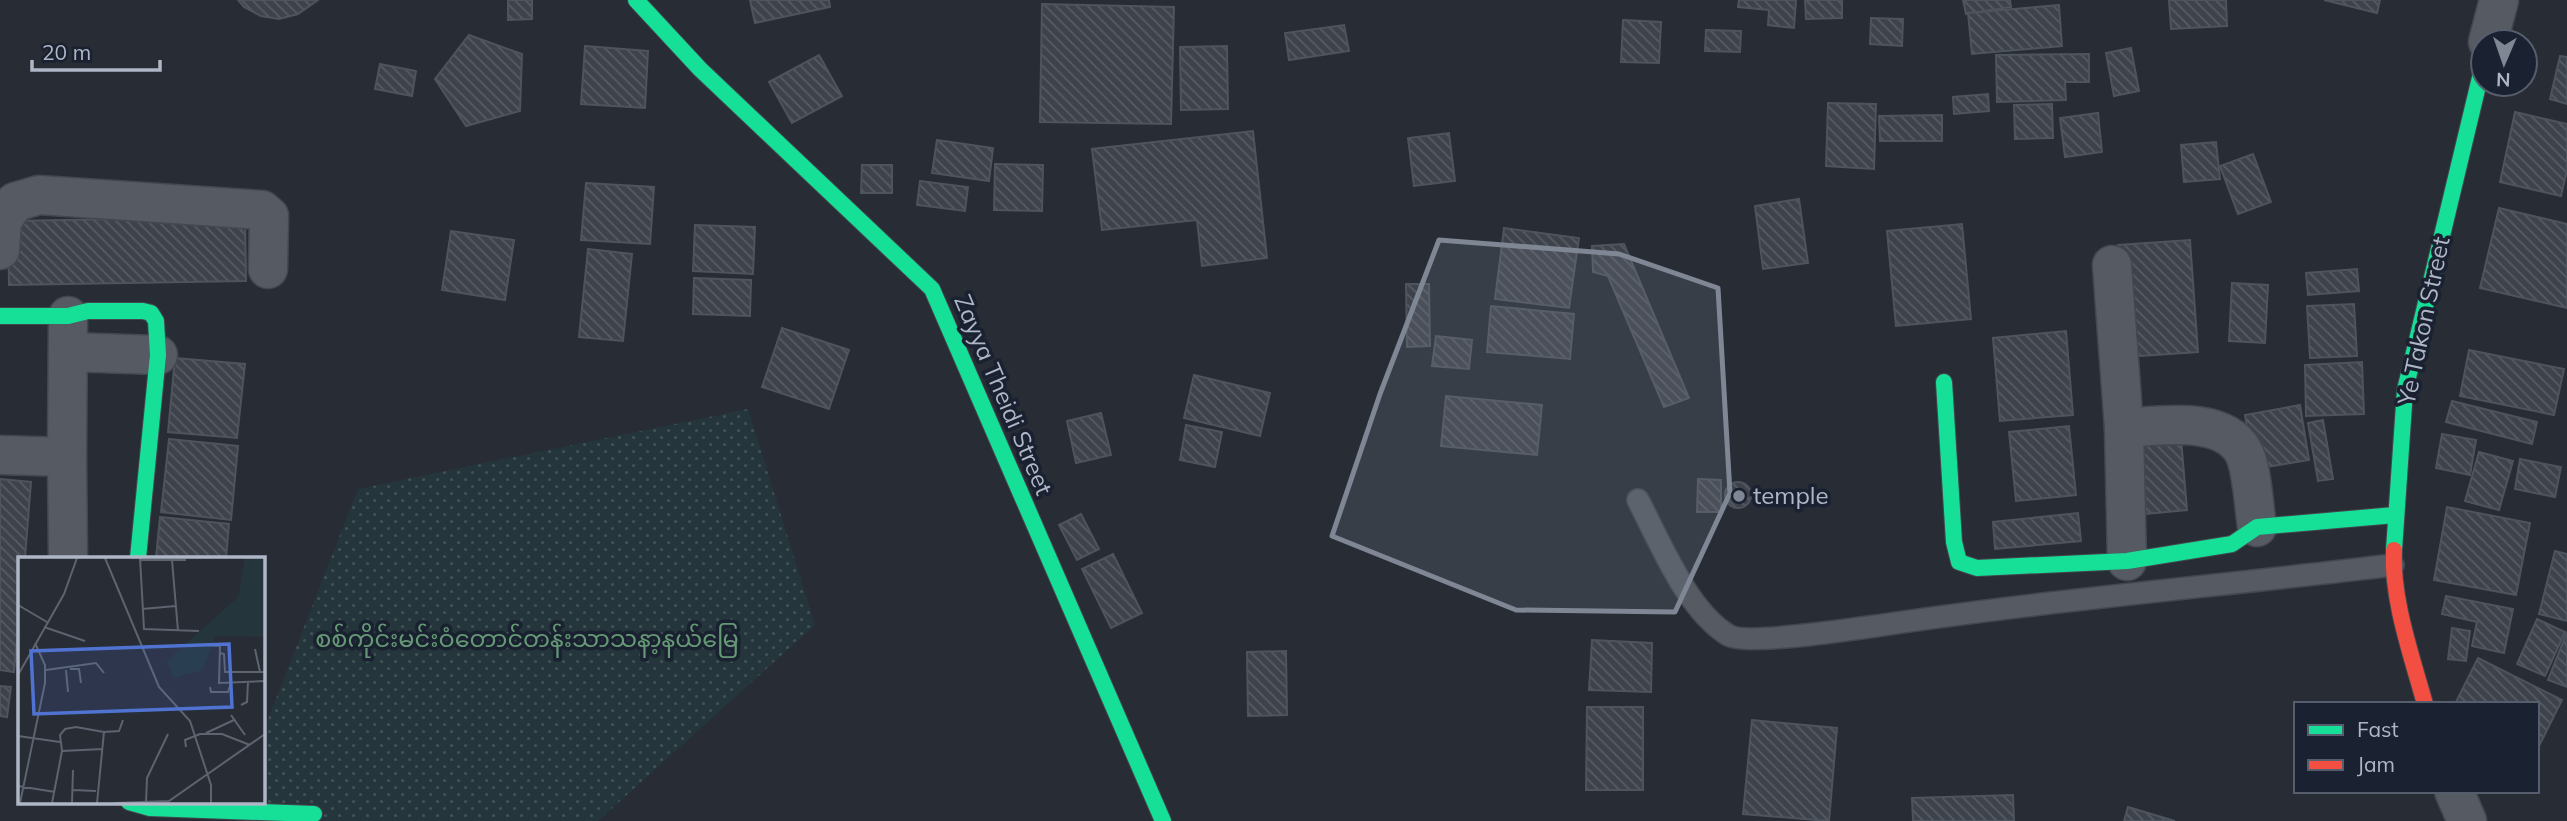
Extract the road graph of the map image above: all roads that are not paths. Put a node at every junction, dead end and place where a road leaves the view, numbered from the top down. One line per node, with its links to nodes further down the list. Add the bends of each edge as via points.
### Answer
1 (636, 0): 26 (street, Zayya Theidi Street, via 700,69 932,289)
2 (2498, 0): 3 (street)
3 (2491, 28)
4 (2475, 98): 16 (street, Ye Takon Street, via 2405,390)
5 (0, 250): 7 (street, via 2,221 15,202 39,195 249,209 269,216)
6 (2112, 265): 12 (street)
7 (268, 269)
8 (0, 316): 9 (street)
9 (68, 334): 10 (street); 14 (street)
10 (158, 355): 19 (street)
11 (1944, 382): 20 (street, via 1959,562 1977,568)
12 (2124, 428): 17 (street, via 2196,425 2227,434 2244,451); 20 (street)
13 (0, 455): 14 (street)
14 (67, 457): 18 (street)
15 (1637, 500): 21 (lane, via 1693,603 1730,637 1814,635 1970,612)
16 (2395, 515): 17 (street); 21 (street, Ye Takon Street)
17 (2257, 527): 20 (street, via 2232,544)
18 (68, 557)
19 (138, 557)
20 (2127, 561)
21 (2393, 565): 22 (street, Ye Takon Street)
22 (2423, 702)
23 (2455, 793): 27 (street)
24 (132, 804): 25 (street)
25 (314, 814)
26 (1163, 821)
27 (2467, 821)

